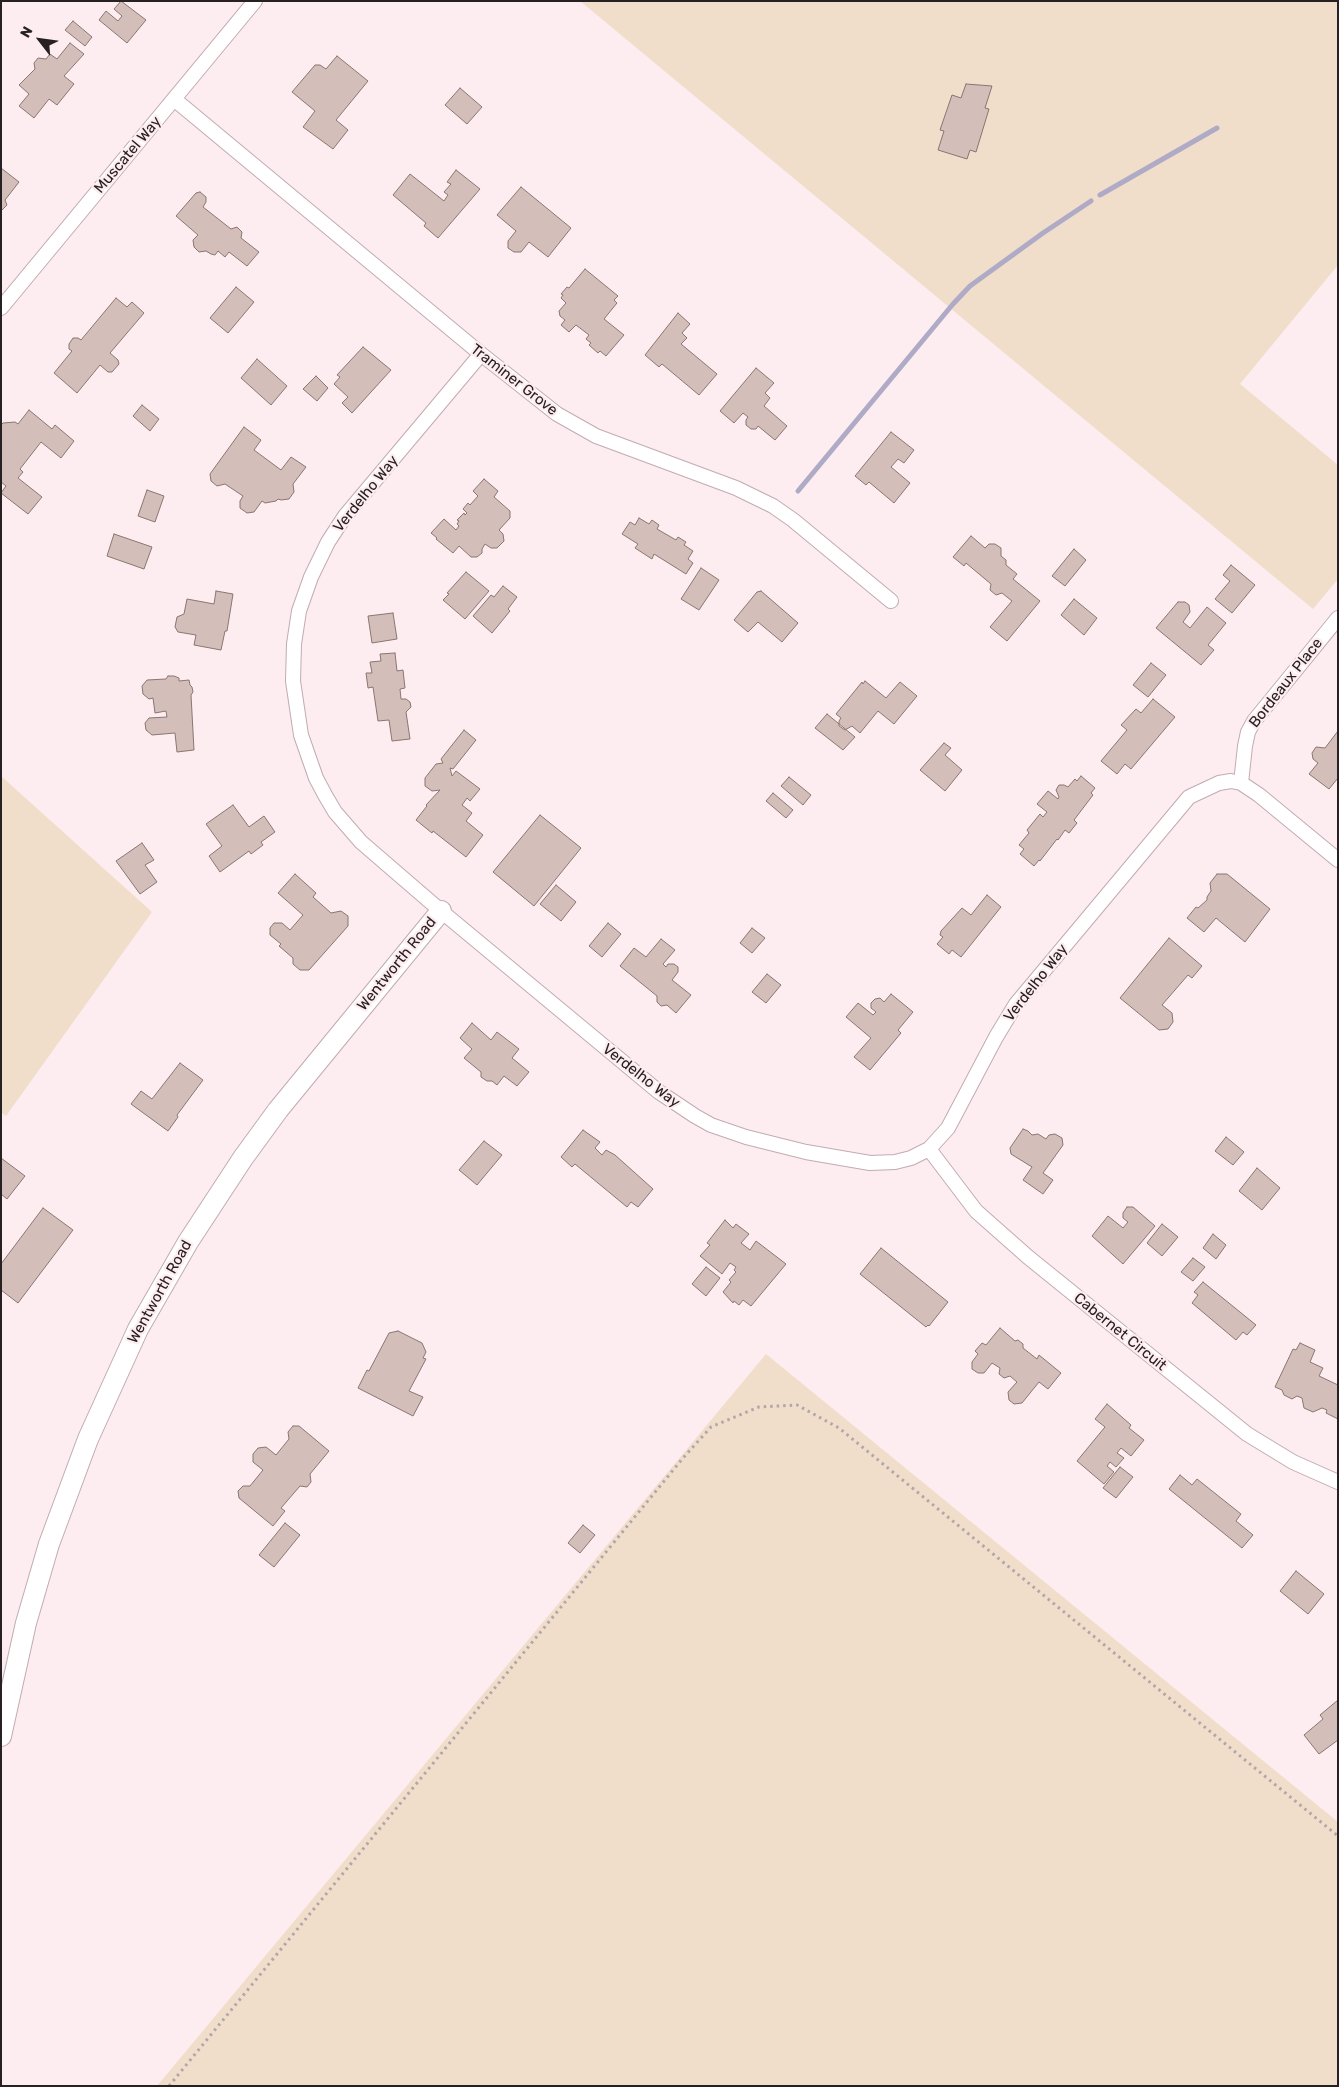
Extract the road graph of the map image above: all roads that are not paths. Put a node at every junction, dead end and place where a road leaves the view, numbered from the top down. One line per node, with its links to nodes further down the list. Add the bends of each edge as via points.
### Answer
1 (255, 1): 2 (street, Muscatel Way)
2 (174, 99): 3 (street, Muscatel Way); 4 (street, Traminer Grove)
3 (1, 308)
4 (480, 354): 5 (street, Traminer Grove, via 540,402 577,426 621,446 736,488 773,506); 9 (street, Verdelho Way, via 345,516 328,542 299,611 294,644 293,681 301,735 325,795 361,842)
5 (891, 600)
6 (1338, 618): 7 (street, Bordeaux Place, via 1254,721 1245,746)
7 (1241, 782): 8 (street); 10 (street, Verdelho Way, via 1219,783 1198,791 1183,803 1016,1004 948,1128)
8 (1338, 860)
9 (441, 911): 10 (street, Verdelho Way, via 659,1092 711,1125 764,1142 870,1163 895,1162); 12 (street, Wentworth Road, via 243,1158 193,1234 138,1329 88,1438 49,1544 26,1623)
10 (929, 1149): 11 (street, Cabernet Circuit, via 976,1211 1028,1257 1247,1434 1293,1462)
11 (1338, 1482)
12 (1, 1736)

